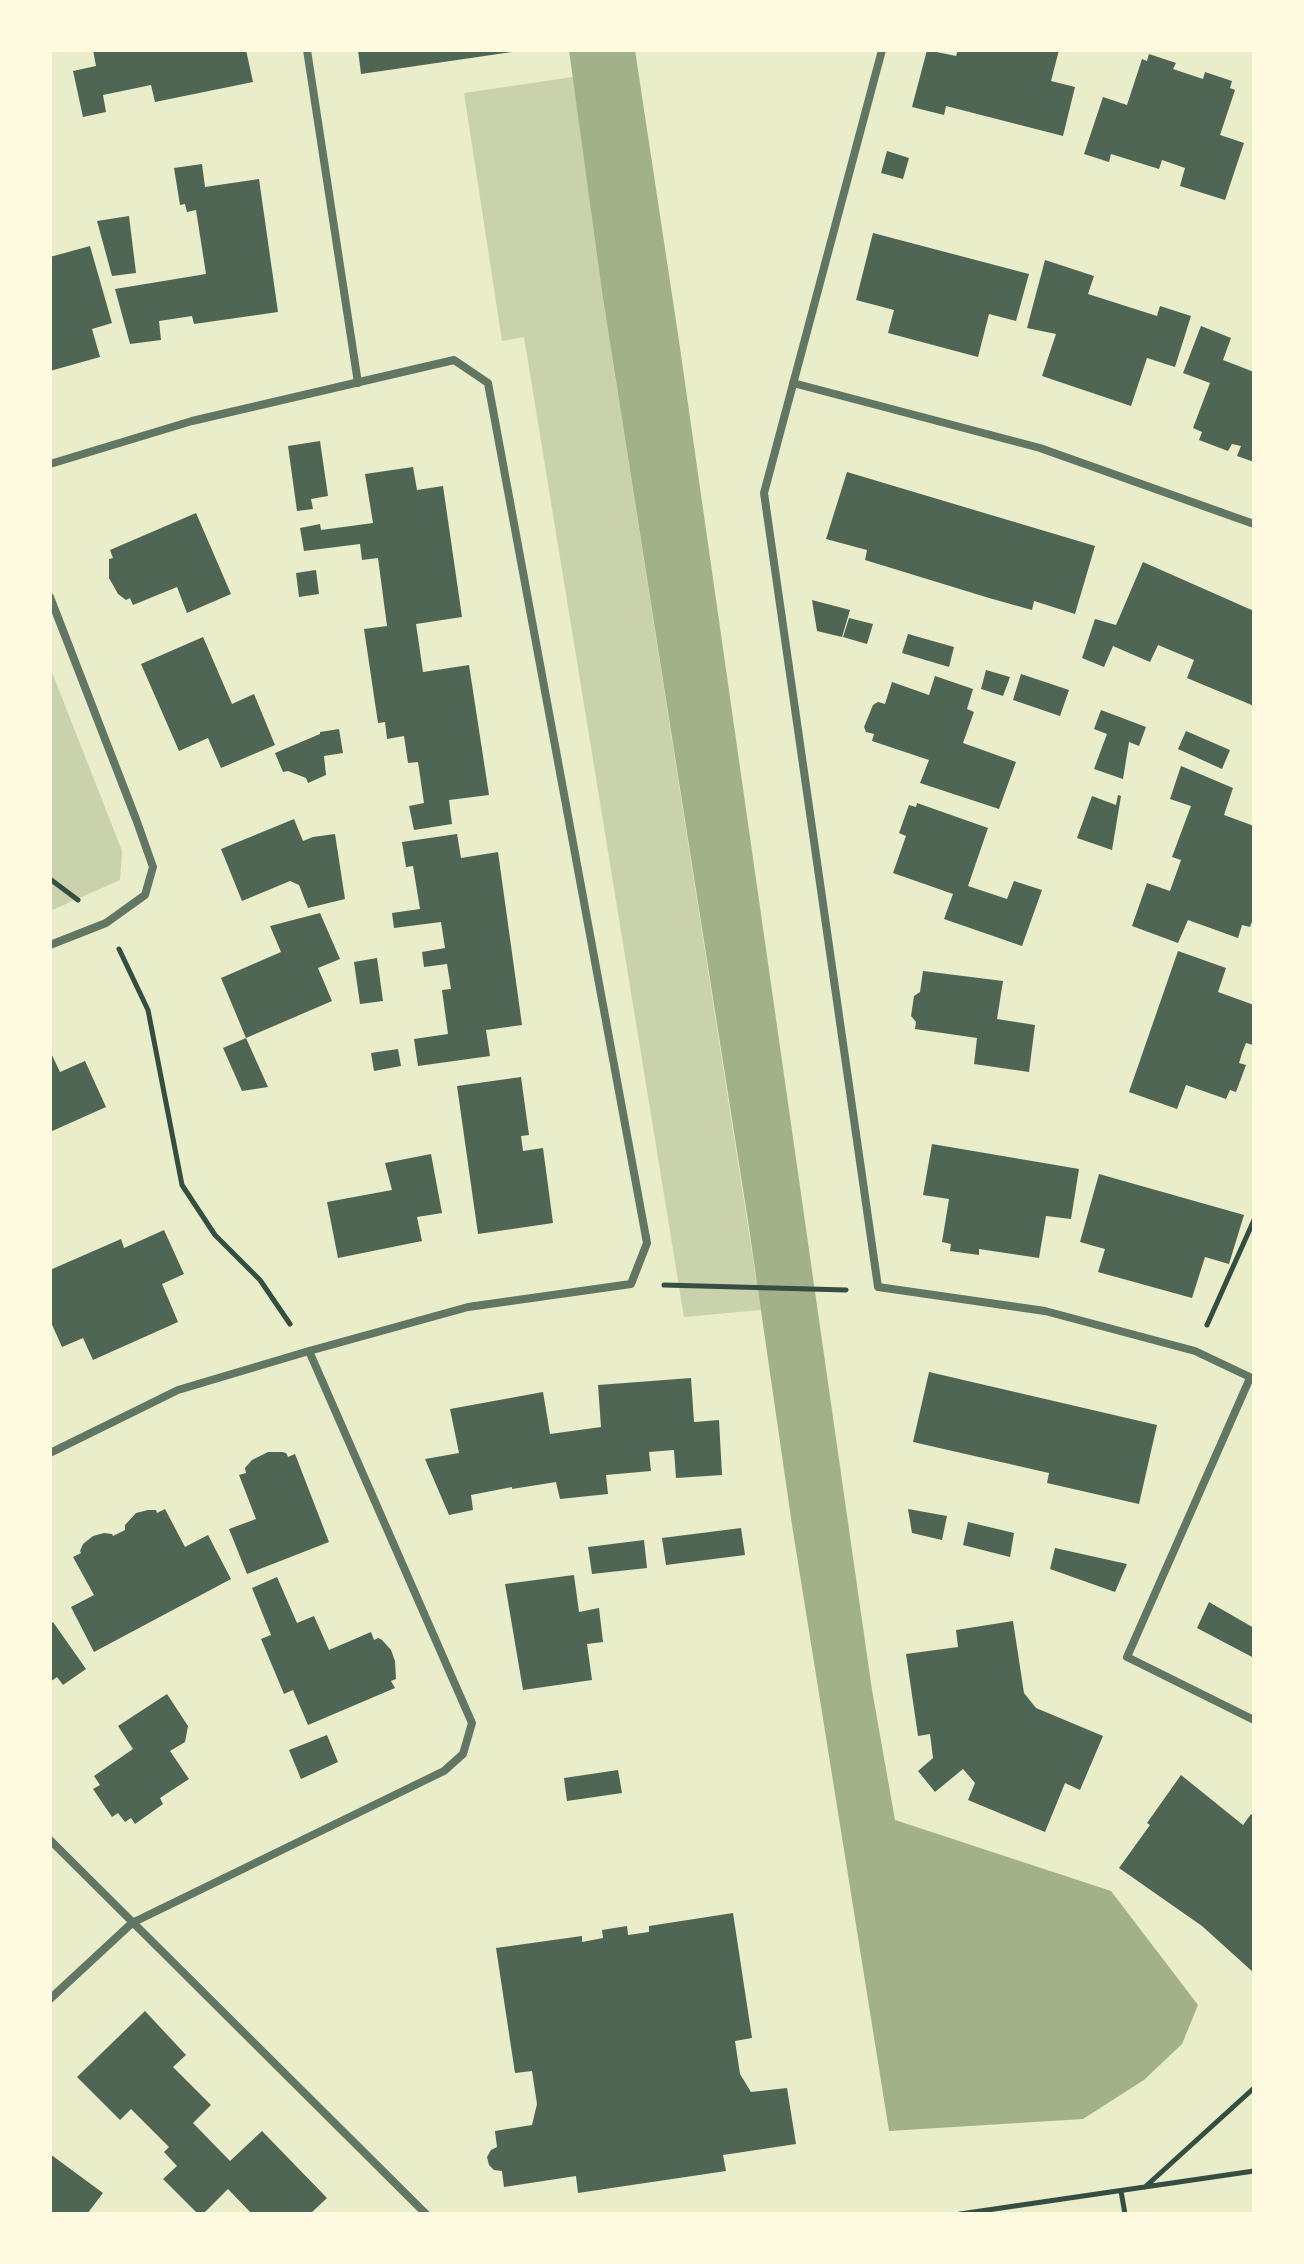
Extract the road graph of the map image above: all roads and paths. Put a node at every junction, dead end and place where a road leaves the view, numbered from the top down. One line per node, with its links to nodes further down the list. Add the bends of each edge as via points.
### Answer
1 (307, 50): 3 (street)
2 (882, 50): 4 (street)
3 (358, 383): 5 (street, via 192,421); 12 (street, via 454,360 488,383 647,1243)
4 (793, 383): 6 (street, via 1040,448); 15 (street, via 764,493 878,1287 1045,1311)
5 (50, 464)
6 (1254, 524)
7 (50, 597): 9 (street, via 153,867 145,895)
8 (50, 879): 9 (path)
9 (106, 923): 10 (street); 14 (path, via 148,1010 182,1185 215,1235 260,1280)
10 (50, 945)
11 (1254, 1220): 15 (path)
12 (631, 1284): 13 (path); 14 (street, via 468,1307)
13 (837, 1291)
14 (309, 1351): 17 (street, via 178,1390); 20 (street, via 472,1723 463,1754 444,1771)
15 (1195, 1351): 16 (street)
16 (1252, 1378): 18 (street, via 1127,1657)
17 (50, 1453)
18 (1254, 1720)
19 (50, 1840): 20 (street)
20 (132, 1923): 21 (street); 26 (street)
21 (50, 1999)
22 (1254, 2088): 24 (path)
23 (1254, 2171): 24 (path)
24 (1145, 2187): 25 (path)
25 (1121, 2191): 27 (path); 28 (path)
26 (426, 2214)
27 (960, 2214)
28 (1125, 2214)

